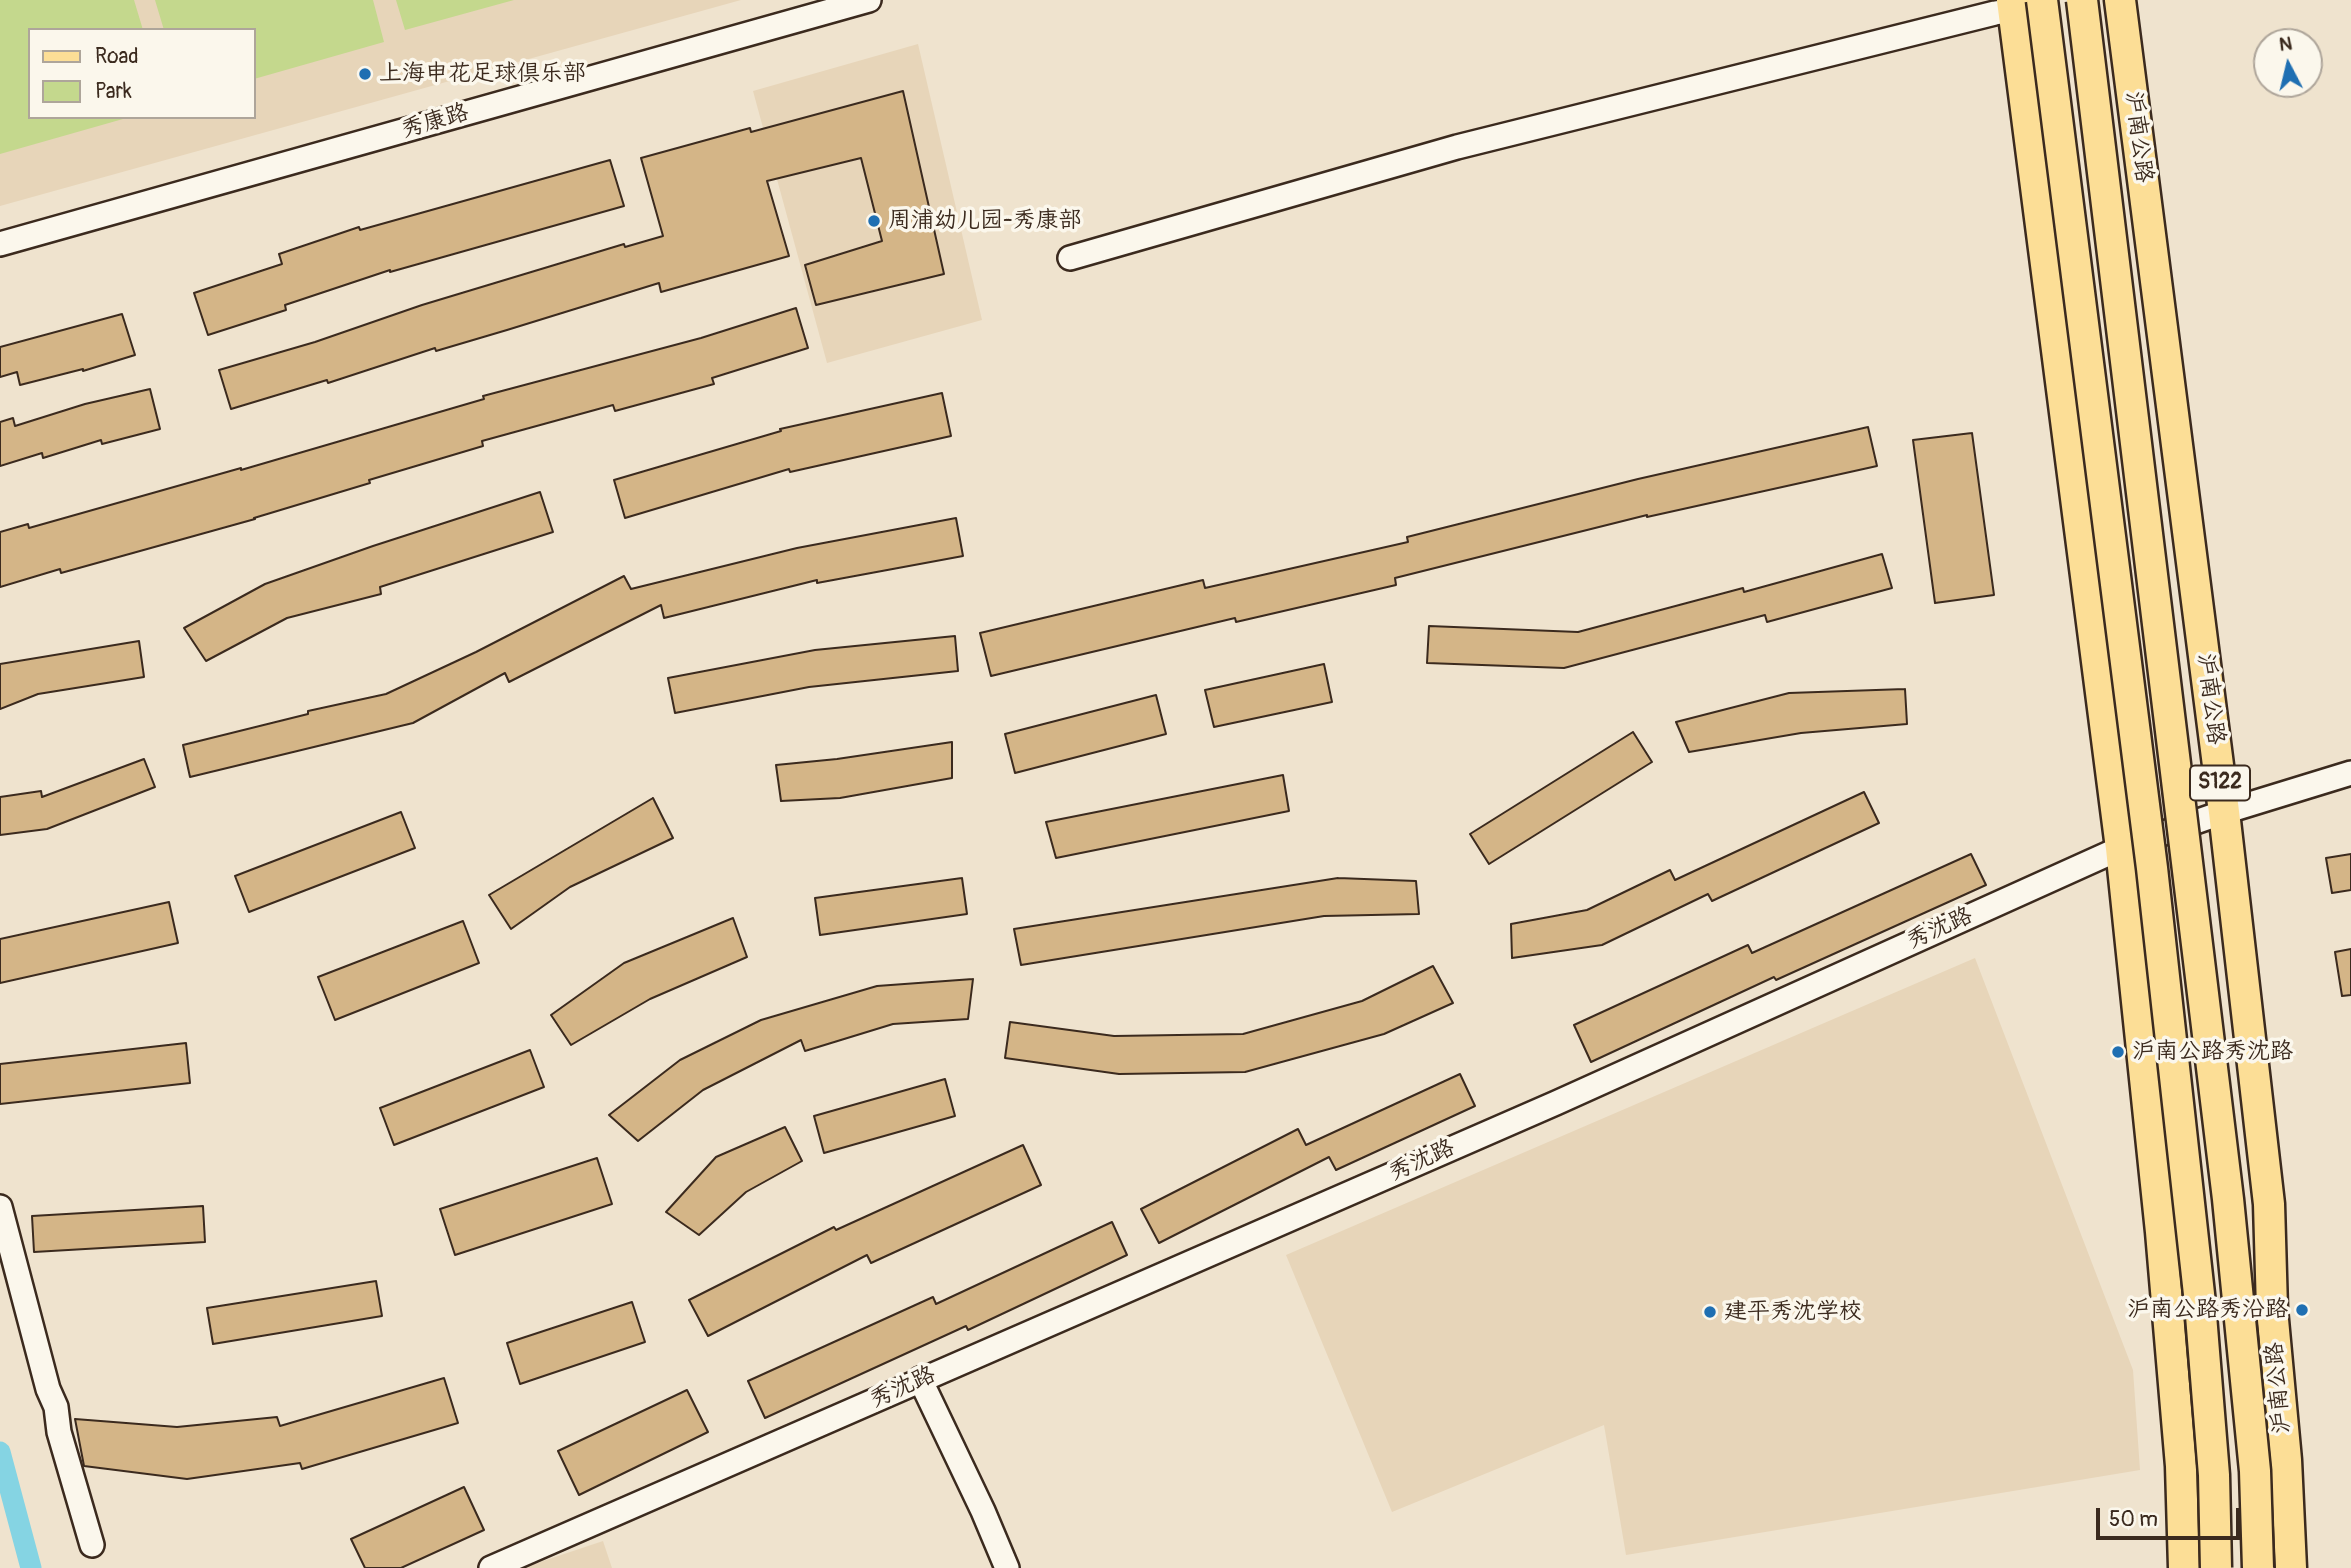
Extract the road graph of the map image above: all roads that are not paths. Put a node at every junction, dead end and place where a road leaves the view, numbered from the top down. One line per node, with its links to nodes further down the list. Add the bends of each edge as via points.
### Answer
1 (869, 0): 6 (street, 秀康路)
2 (2042, 0): 17 (main road, bridge, via 2156,908 2200,1303 2214,1475)
3 (2082, 0): 18 (main road, bridge, via 2228,1199 2255,1471)
4 (2120, 0): 9 (main road, 沪南公路 / S122)
5 (2013, 5): 7 (street, via 1457,147); 10 (main road)
6 (0, 244)
7 (1070, 258)
8 (2351, 773): 9 (street, 秀沈路)
9 (2224, 812): 10 (street, 秀沈路); 19 (main road, 沪南公路 / S122, via 2269,1204)
10 (2121, 848): 12 (street, 秀沈路, via 1556,1102); 16 (main road, via 2160,1219 2180,1452)
11 (0, 1207): 13 (street)
12 (920, 1379): 14 (street, 秀沈路); 15 (street)
13 (92, 1545)
14 (497, 1567)
15 (1007, 1568)
16 (2184, 1568)
17 (2216, 1568)
18 (2258, 1568)
19 (2291, 1568)

